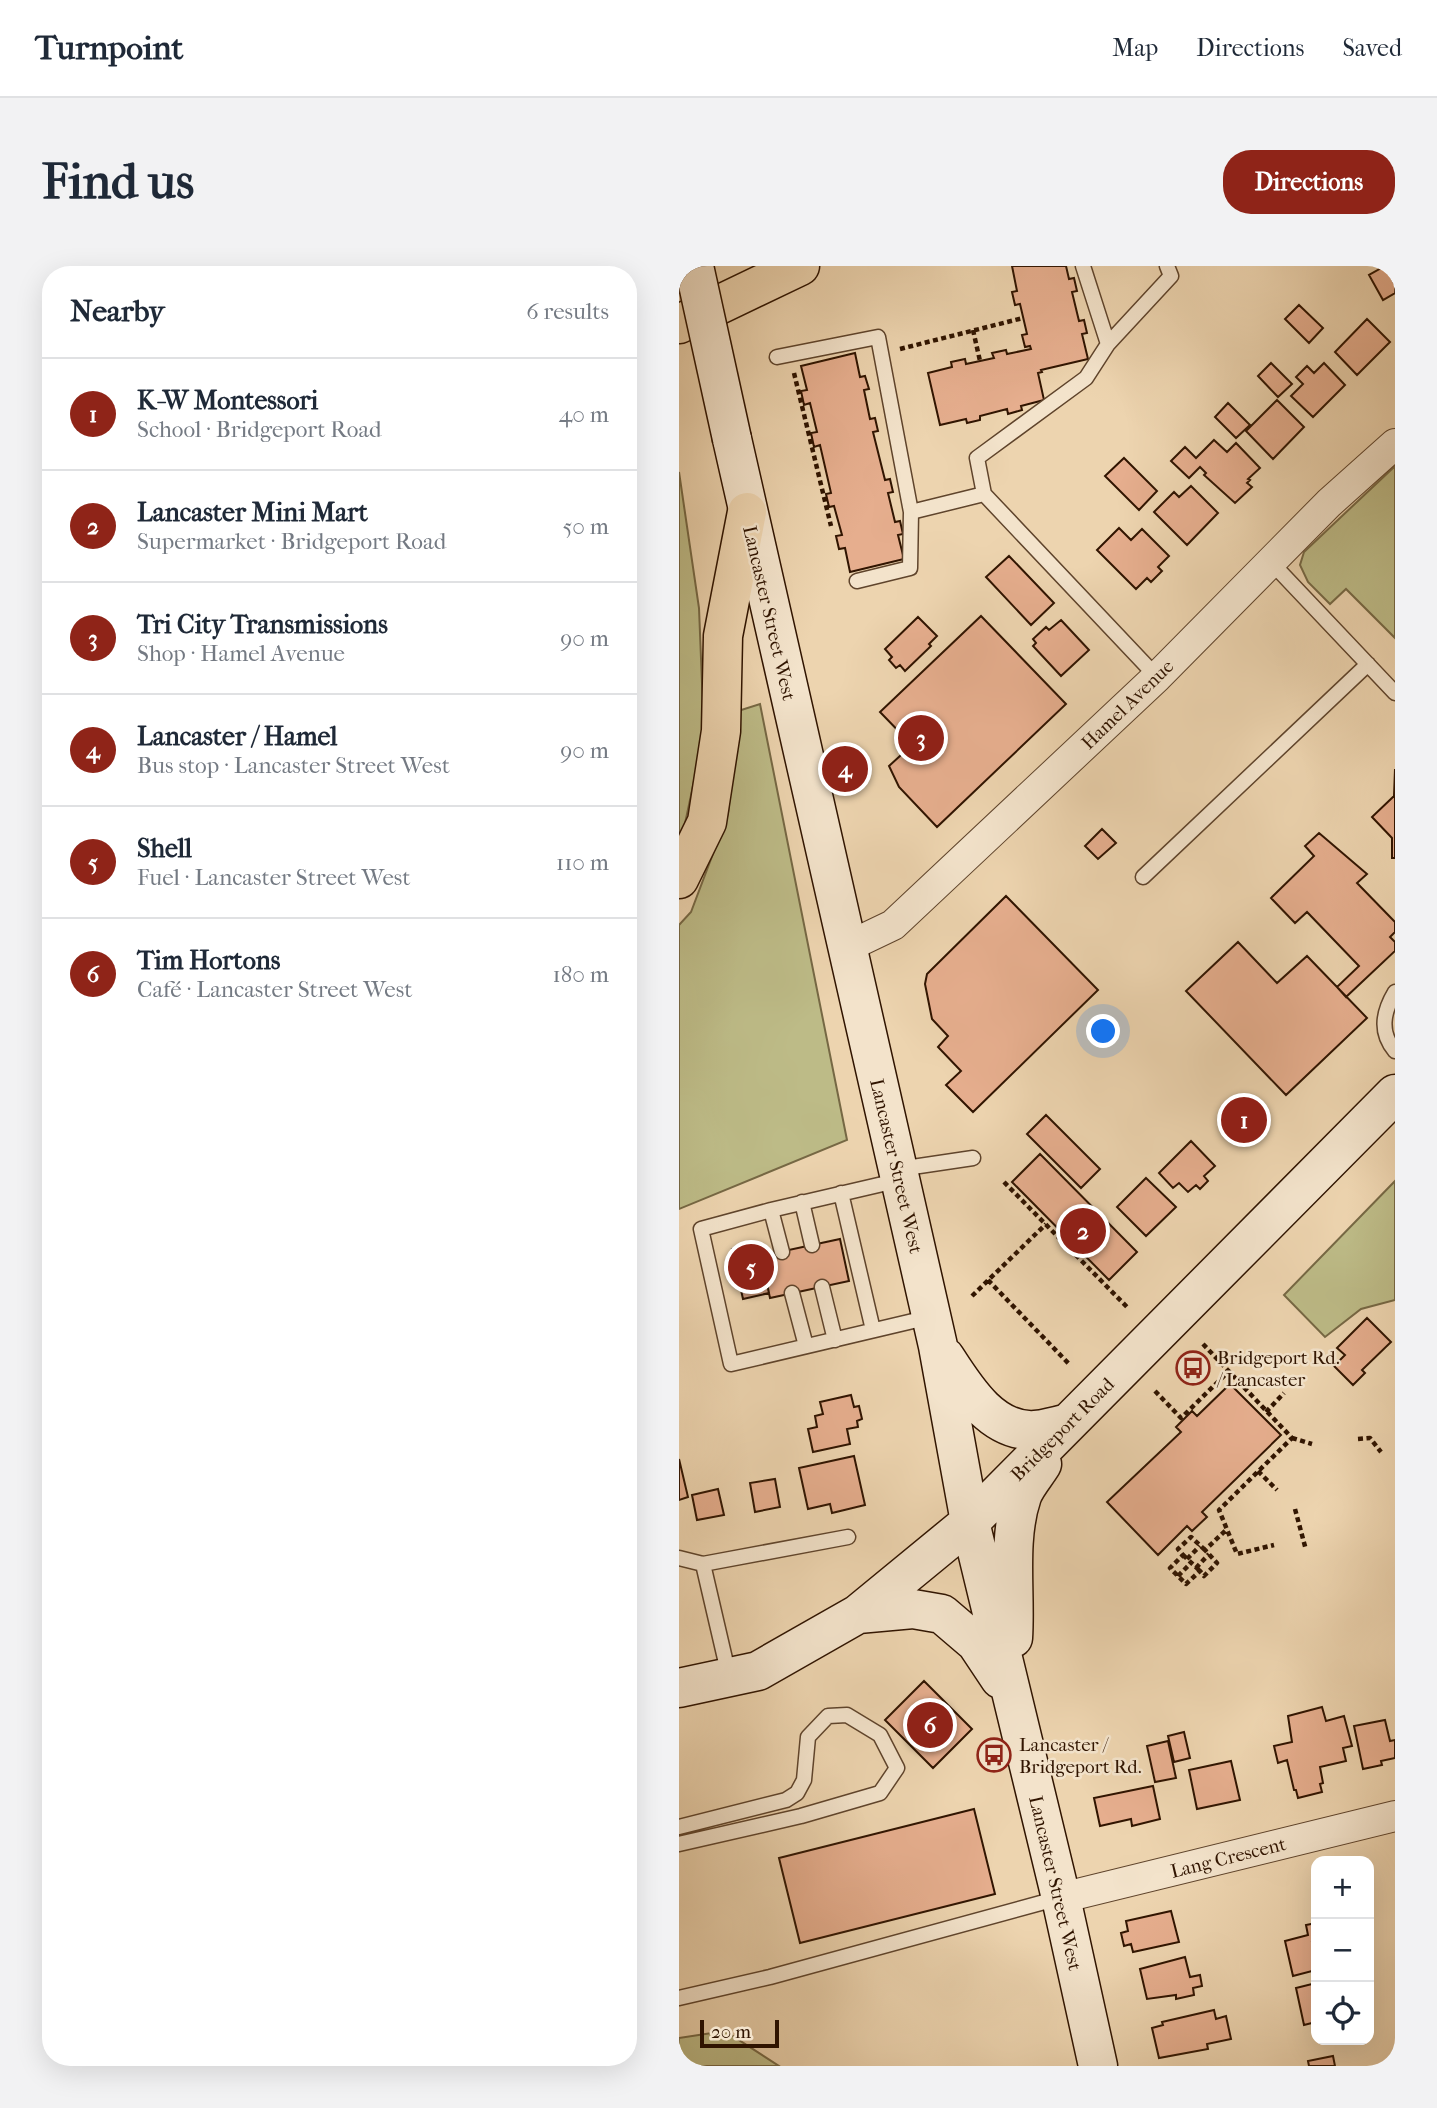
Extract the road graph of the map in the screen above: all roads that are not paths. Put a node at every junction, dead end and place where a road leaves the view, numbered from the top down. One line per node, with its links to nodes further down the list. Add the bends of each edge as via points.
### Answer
1 (694, 266): 12 (main road, Lancaster Street West, bridge)
2 (761, 266): 6 (highway)
3 (800, 266): 7 (highway)
4 (1083, 266): 8 (lane)
5 (1167, 266): 8 (lane, via 1171,276)
6 (679, 302)
7 (679, 324)
8 (1108, 344): 11 (lane, via 1086,378 977,458)
9 (783, 356): 13 (lane, via 878,337)
10 (1395, 444): 14 (street, Hamel Avenue)
11 (984, 494): 13 (lane); 17 (lane)
12 (747, 512): 20 (highway, via 723,636 721,731 707,822); 21 (main road, Lancaster Street West)
13 (911, 512): 15 (lane, via 910,568)
14 (1271, 562): 16 (lane); 17 (street, Hamel Avenue)
15 (857, 580)
16 (1369, 664): 18 (lane); 19 (lane)
17 (1157, 677): 21 (street, Hamel Avenue, via 893,925)
18 (1395, 693)
19 (1143, 877)
20 (679, 879)
21 (847, 947): 26 (main road, Lancaster Street West)
22 (1395, 992): 23 (lane, via 1384,1011 1385,1040)
23 (1395, 1051)
24 (1395, 1094): 38 (main road, Bridgeport Road)
25 (973, 1158): 26 (lane)
26 (899, 1175): 27 (lane); 35 (main road, Lancaster Street West)
27 (841, 1193): 28 (lane); 34 (lane)
28 (802, 1202): 29 (lane); 30 (lane)
29 (771, 1210): 31 (lane); 37 (lane, via 701,1229 731,1364)
30 (812, 1245)
31 (782, 1252)
32 (822, 1287): 36 (lane)
33 (792, 1293): 37 (lane)
34 (873, 1331): 35 (lane); 36 (lane)
35 (935, 1332): 38 (main road, via 971,1397 1002,1423 1033,1430); 39 (main road, Lancaster Street West)
36 (835, 1339): 37 (lane)
37 (806, 1346)
38 (1068, 1423): 39 (main road, Bridgeport Road); 46 (main road, via 1022,1495 1012,1575)
39 (970, 1522): 43 (main road, Bridgeport Road); 46 (main road, Lancaster Street West)
40 (848, 1537): 42 (lane)
41 (679, 1558): 42 (lane)
42 (703, 1564): 44 (lane)
43 (858, 1614): 44 (main road, Bridgeport Road, via 758,1671); 46 (main road, via 913,1609 942,1614 976,1643)
44 (729, 1677): 45 (main road, Bridgeport Road)
45 (679, 1688)
46 (1011, 1695): 50 (main road, Lancaster Street West)
47 (1395, 1816): 50 (street, Lang Crescent)
48 (679, 1827): 49 (lane, via 786,1800 797,1793 804,1780 809,1737 828,1716 847,1715 880,1735 897,1768 880,1793)
49 (679, 1844)
50 (1061, 1898): 51 (lane); 52 (main road, Lancaster Street West)
51 (679, 1998)
52 (1098, 2066)

